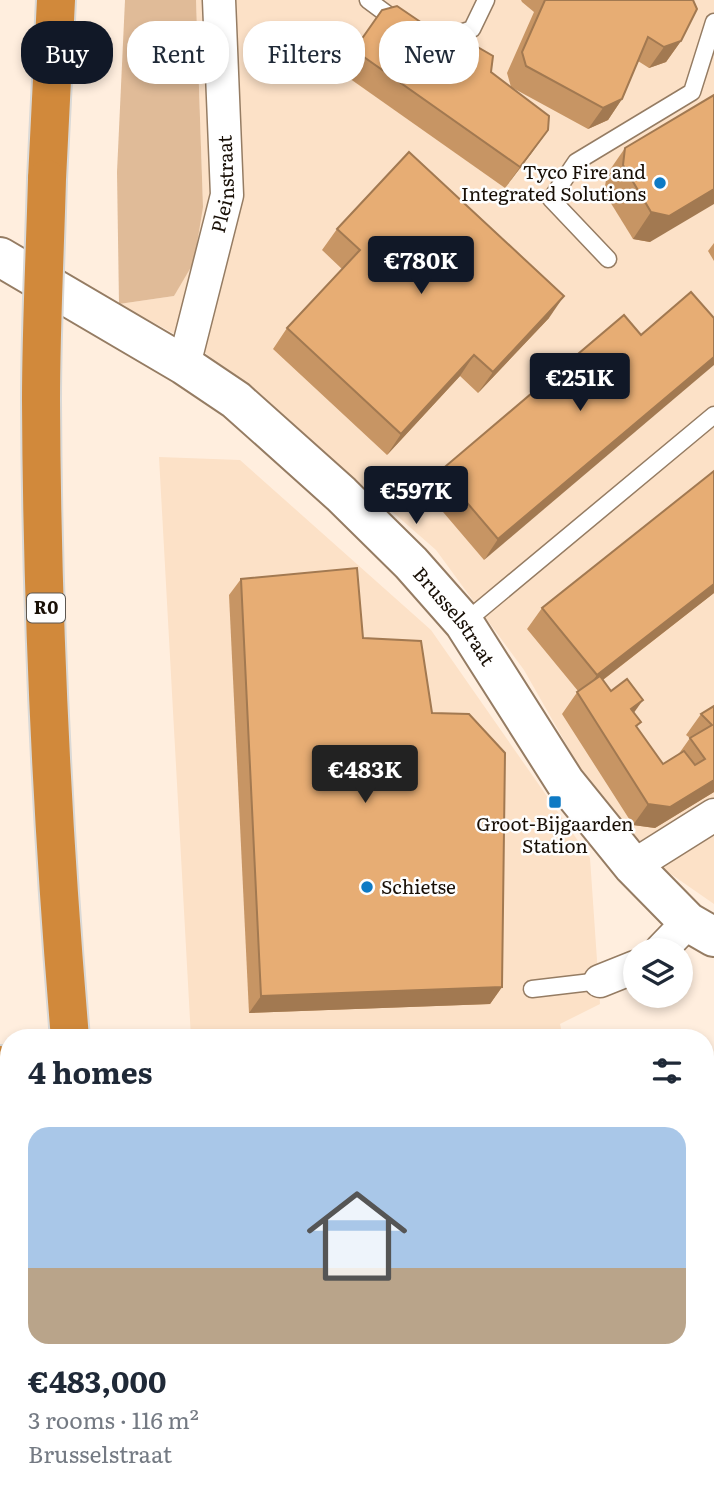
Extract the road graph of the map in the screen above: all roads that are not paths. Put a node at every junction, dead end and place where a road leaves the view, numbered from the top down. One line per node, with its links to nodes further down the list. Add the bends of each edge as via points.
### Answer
1 (56, 0): 18 (highway, R0, bridge, via 41,400 47,665)
2 (219, 0): 8 (street, Pleinstraat, via 227,195)
3 (368, 0): 4 (lane, via 405,28 439,40 472,29)
4 (486, 0)
5 (714, 22): 7 (lane, via 692,92 576,162 551,199)
6 (0, 257): 8 (street, Brusselstraat)
7 (608, 260)
8 (184, 365): 10 (street, Brusselstraat, via 236,400 341,494)
9 (714, 415): 10 (lane)
10 (464, 623): 12 (street, Brusselstraat, via 565,782)
11 (714, 815): 12 (street)
12 (633, 866): 13 (street, Brusselstraat)
13 (701, 930): 14 (street)
14 (685, 938)
15 (623, 972): 16 (street)
16 (600, 981): 17 (lane)
17 (532, 989)
18 (69, 1029)

